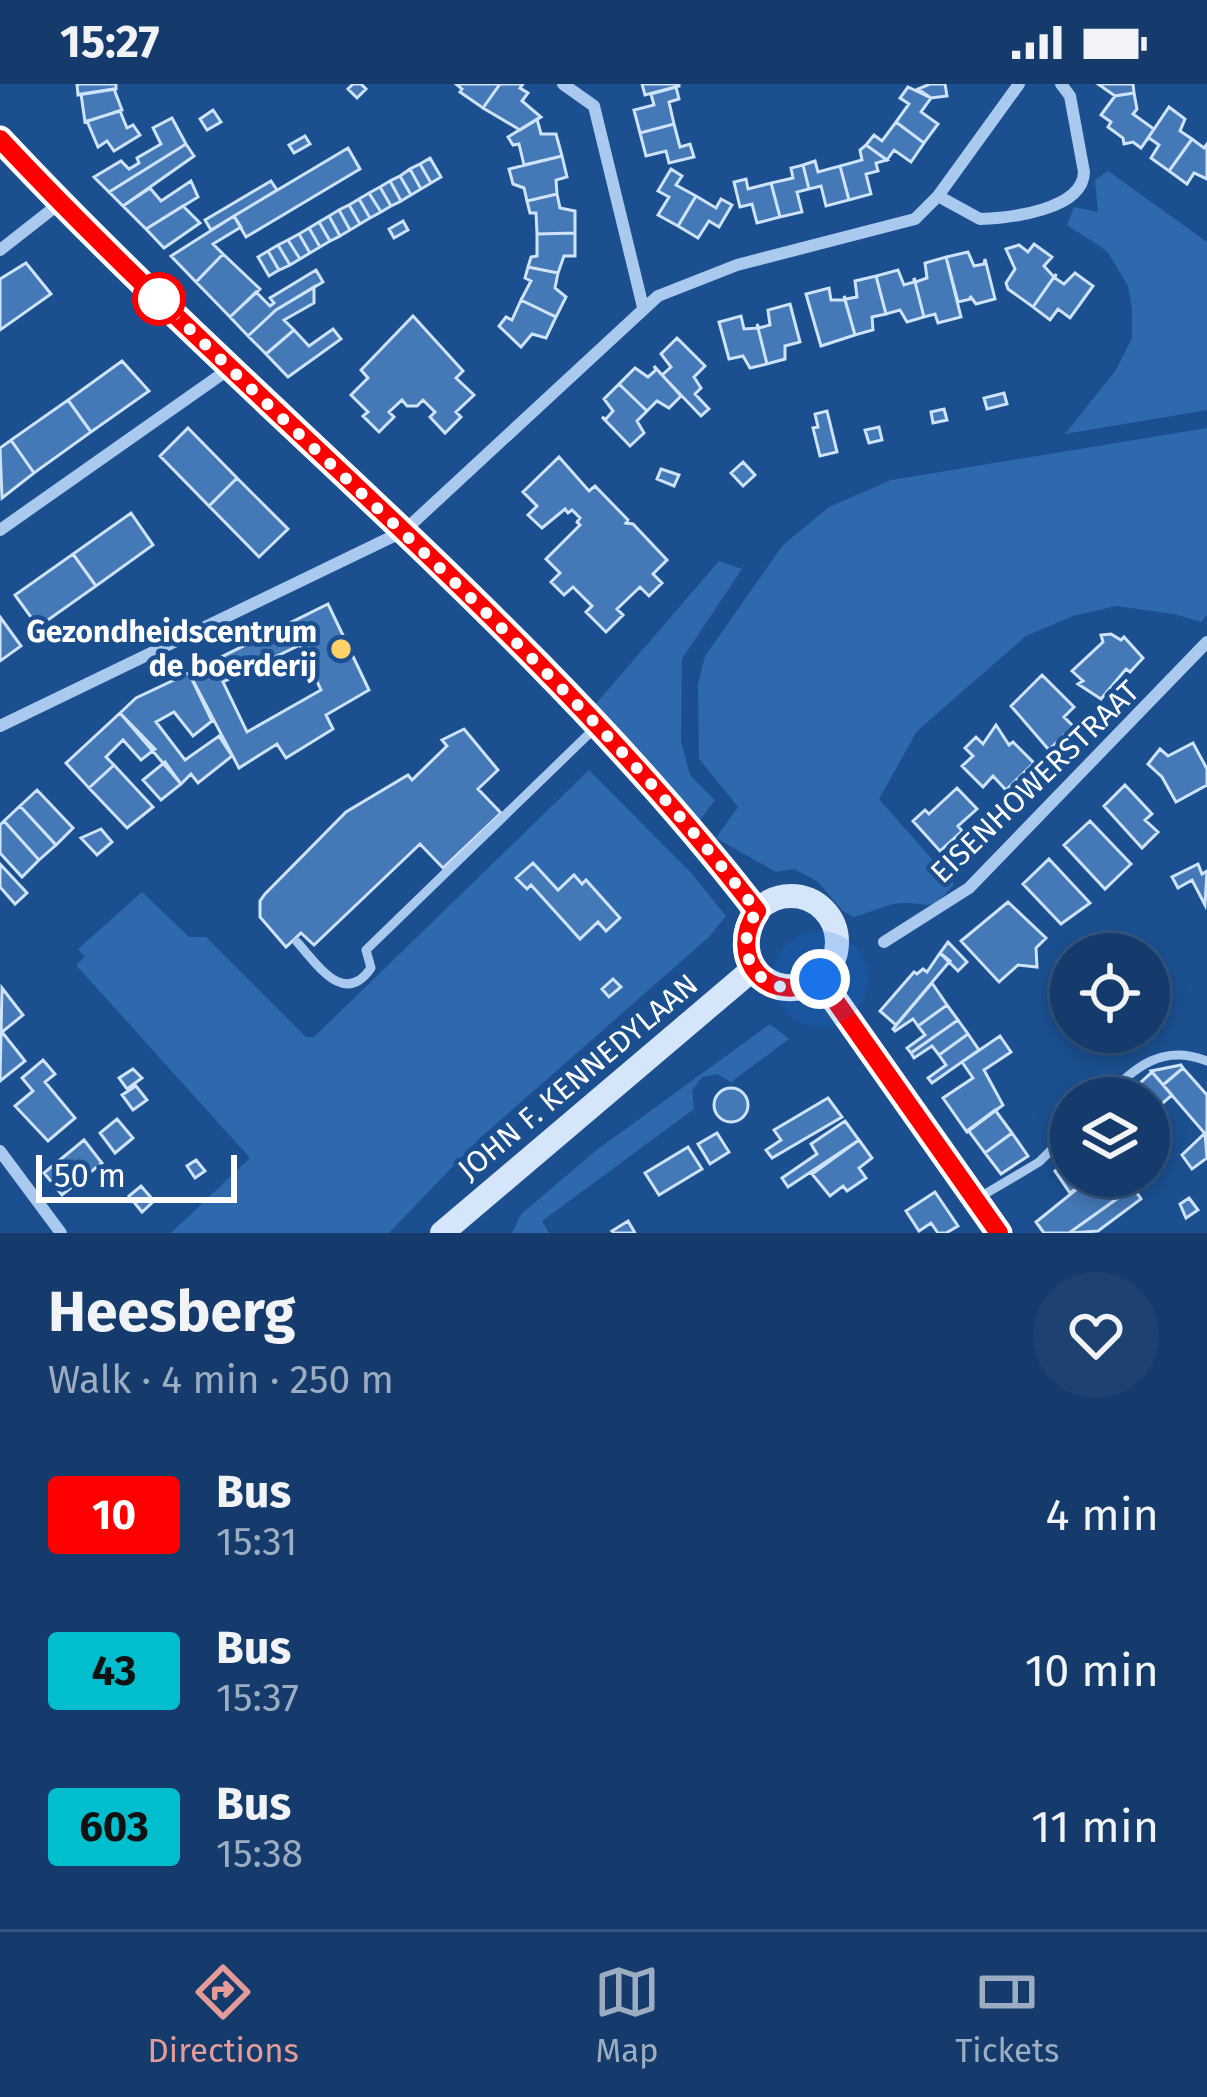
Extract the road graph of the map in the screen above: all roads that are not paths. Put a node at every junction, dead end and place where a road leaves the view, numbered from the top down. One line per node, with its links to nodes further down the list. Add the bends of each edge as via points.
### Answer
1 (563, 84): 8 (street, via 594,106)
2 (1019, 84): 5 (street)
3 (1061, 84): 5 (street, via 1084,172 1071,199 980,219)
4 (0, 139): 6 (street)
5 (938, 196): 8 (street, via 904,225 701,276)
6 (60, 203): 7 (street); 9 (street)
7 (0, 250)
8 (643, 307): 11 (street)
9 (230, 368): 10 (street); 11 (street)
10 (0, 530)
11 (404, 530): 13 (street); 14 (street)
12 (1207, 642): 17 (street, EISENHOWERSTRAAT, via 969,888)
13 (0, 726)
14 (596, 727): 15 (street, via 698,834); 16 (lane, via 366,950 363,980 338,984)
15 (757, 911): 18 (street, via 745,940); 19 (street, via 791,896 829,914 836,955)
16 (297, 942)
17 (884, 942)
18 (753, 969): 19 (street, via 786,988); 25 (street, JOHN F. KENNEDYLAAN)
19 (820, 979): 24 (street)
20 (1207, 1060): 21 (lane, via 1174,1052)
21 (1126, 1077)
22 (0, 1151): 26 (street)
23 (1050, 1151): 24 (lane)
24 (976, 1200): 27 (street)
25 (452, 1230)
26 (61, 1233)
27 (999, 1233)

